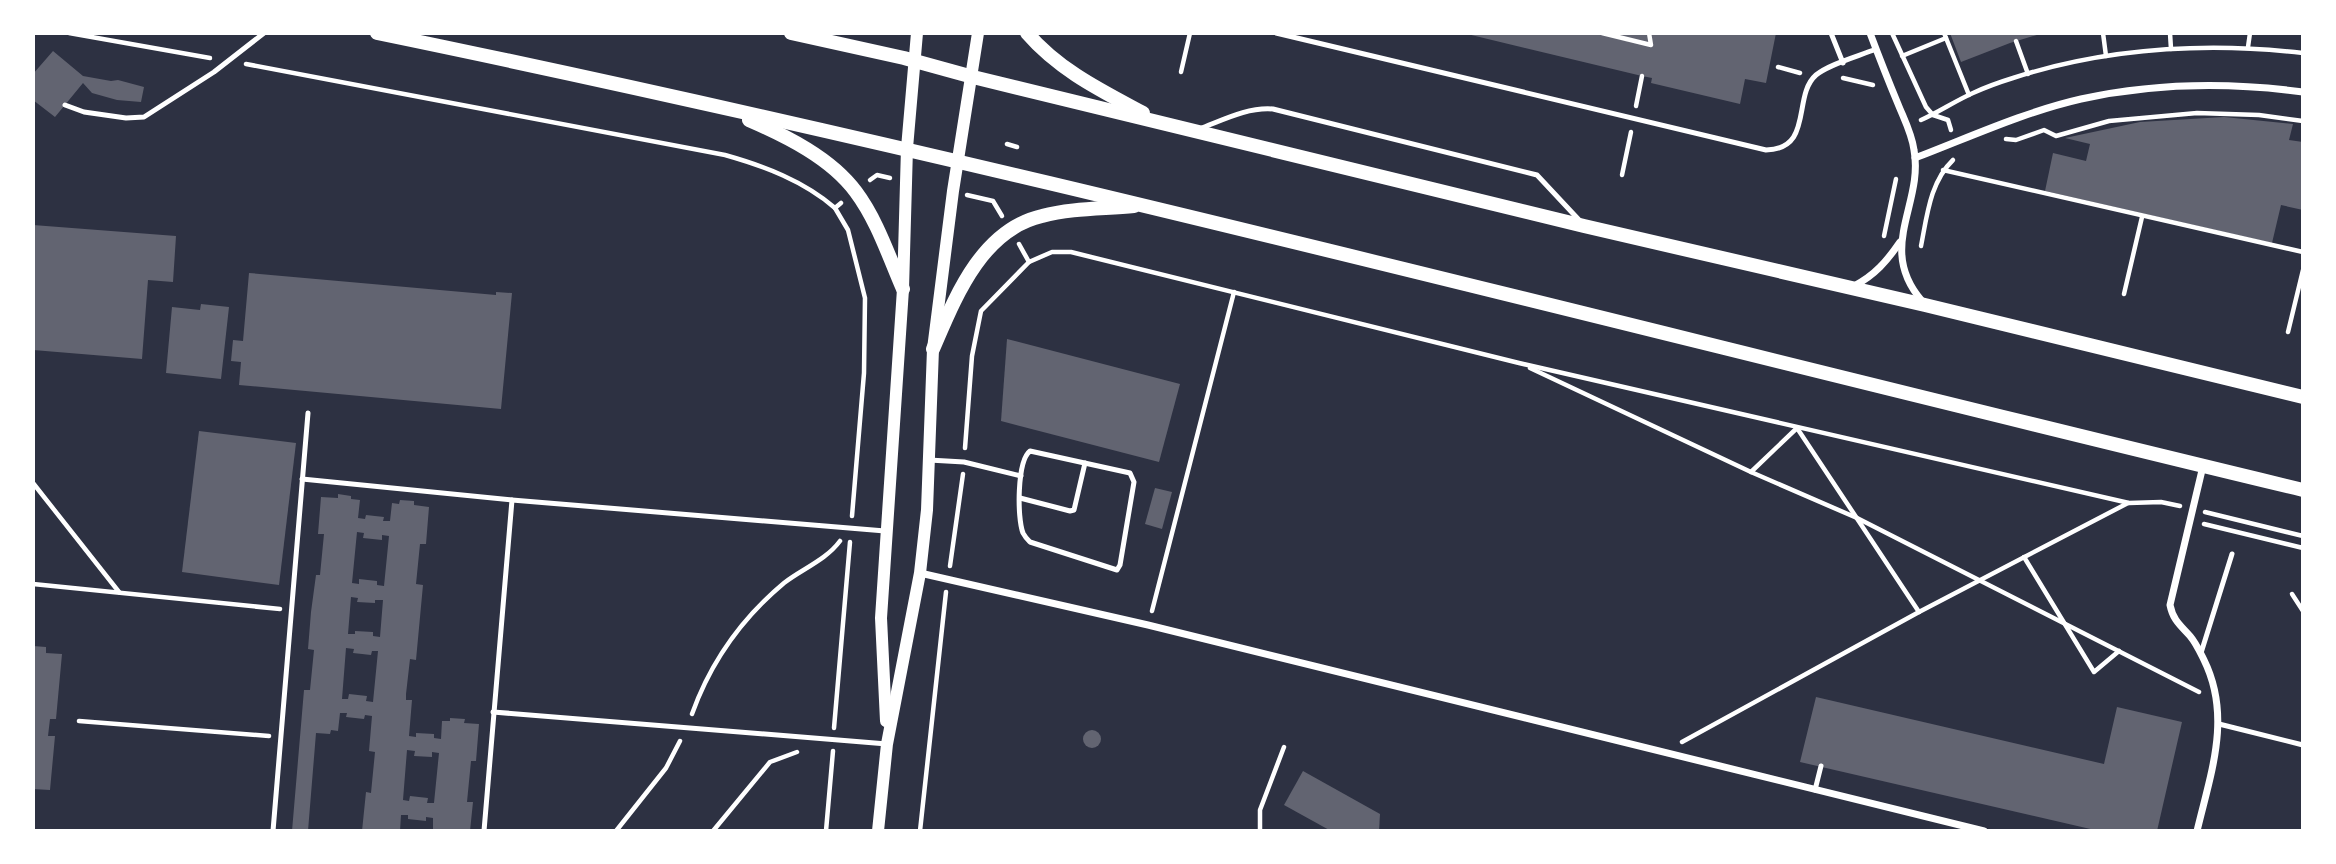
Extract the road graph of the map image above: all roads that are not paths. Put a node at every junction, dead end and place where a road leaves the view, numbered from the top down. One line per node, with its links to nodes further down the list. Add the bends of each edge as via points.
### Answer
1 (264, 33): 15 (lane, via 144,117 77,111)
2 (377, 33): 16 (main road)
3 (791, 33): 11 (main road)
4 (917, 33): 11 (street)
5 (978, 33): 13 (street)
6 (1027, 33): 17 (main road, via 1053,60 1082,80)
7 (1276, 33): 12 (lane, via 1766,150 1787,145 1798,129 1813,78)
8 (1830, 33): 12 (lane)
9 (1870, 33): 10 (street)
10 (1876, 49): 12 (lane); 20 (street)
11 (915, 61): 13 (main road); 19 (street)
12 (1843, 62)
13 (973, 77): 17 (main road); 21 (street)
14 (2303, 92): 20 (street, via 2179,85 2079,99)
15 (65, 105)
16 (722, 107): 19 (main road); 26 (main road, via 805,150 855,191)
17 (1162, 123): 18 (main road)
18 (1195, 131): 23 (main road); 23 (lane, via 1259,108 1300,115 1537,174)
19 (907, 148): 21 (main road); 26 (street)
20 (1915, 158): 24 (street)
21 (958, 160): 22 (main road); 28 (street)
22 (1147, 205): 28 (main road, via 1061,212 1010,230 991,245 968,276); 33 (main road)
23 (1584, 226): 25 (main road)
24 (1901, 241): 25 (street, via 1882,267); 27 (street, via 1904,270)
25 (1849, 288): 27 (main road)
26 (903, 289): 39 (street)
27 (1926, 305): 29 (main road)
28 (933, 349): 31 (street)
29 (2303, 397)
30 (308, 413): 35 (lane)
31 (929, 460): 34 (lane); 41 (street)
32 (1085, 463): 34 (lane, via 1030,451); 37 (lane, via 1074,510); 37 (lane, via 1130,473 1133,478 1117,570 1030,542 1023,534)
33 (2203, 466): 36 (main road); 42 (street, via 2170,605 2173,618)
34 (1021, 476): 37 (lane)
35 (302, 479): 38 (lane); 49 (lane)
36 (2303, 490)
37 (1020, 498)
38 (512, 499): 39 (lane); 43 (lane)
39 (887, 531): 45 (street, via 881,618)
40 (2232, 554): 42 (lane)
41 (920, 573): 45 (street); 48 (street)
42 (2201, 653): 44 (street, via 2214,684)
43 (493, 712): 45 (lane); 50 (lane)
44 (2219, 724): 46 (lane); 53 (street)
45 (887, 744): 51 (street)
46 (2303, 745)
47 (1821, 766): 48 (lane)
48 (1815, 790): 52 (street)
49 (273, 831)
50 (484, 831)
51 (878, 831)
52 (1984, 831)
53 (2197, 831)

